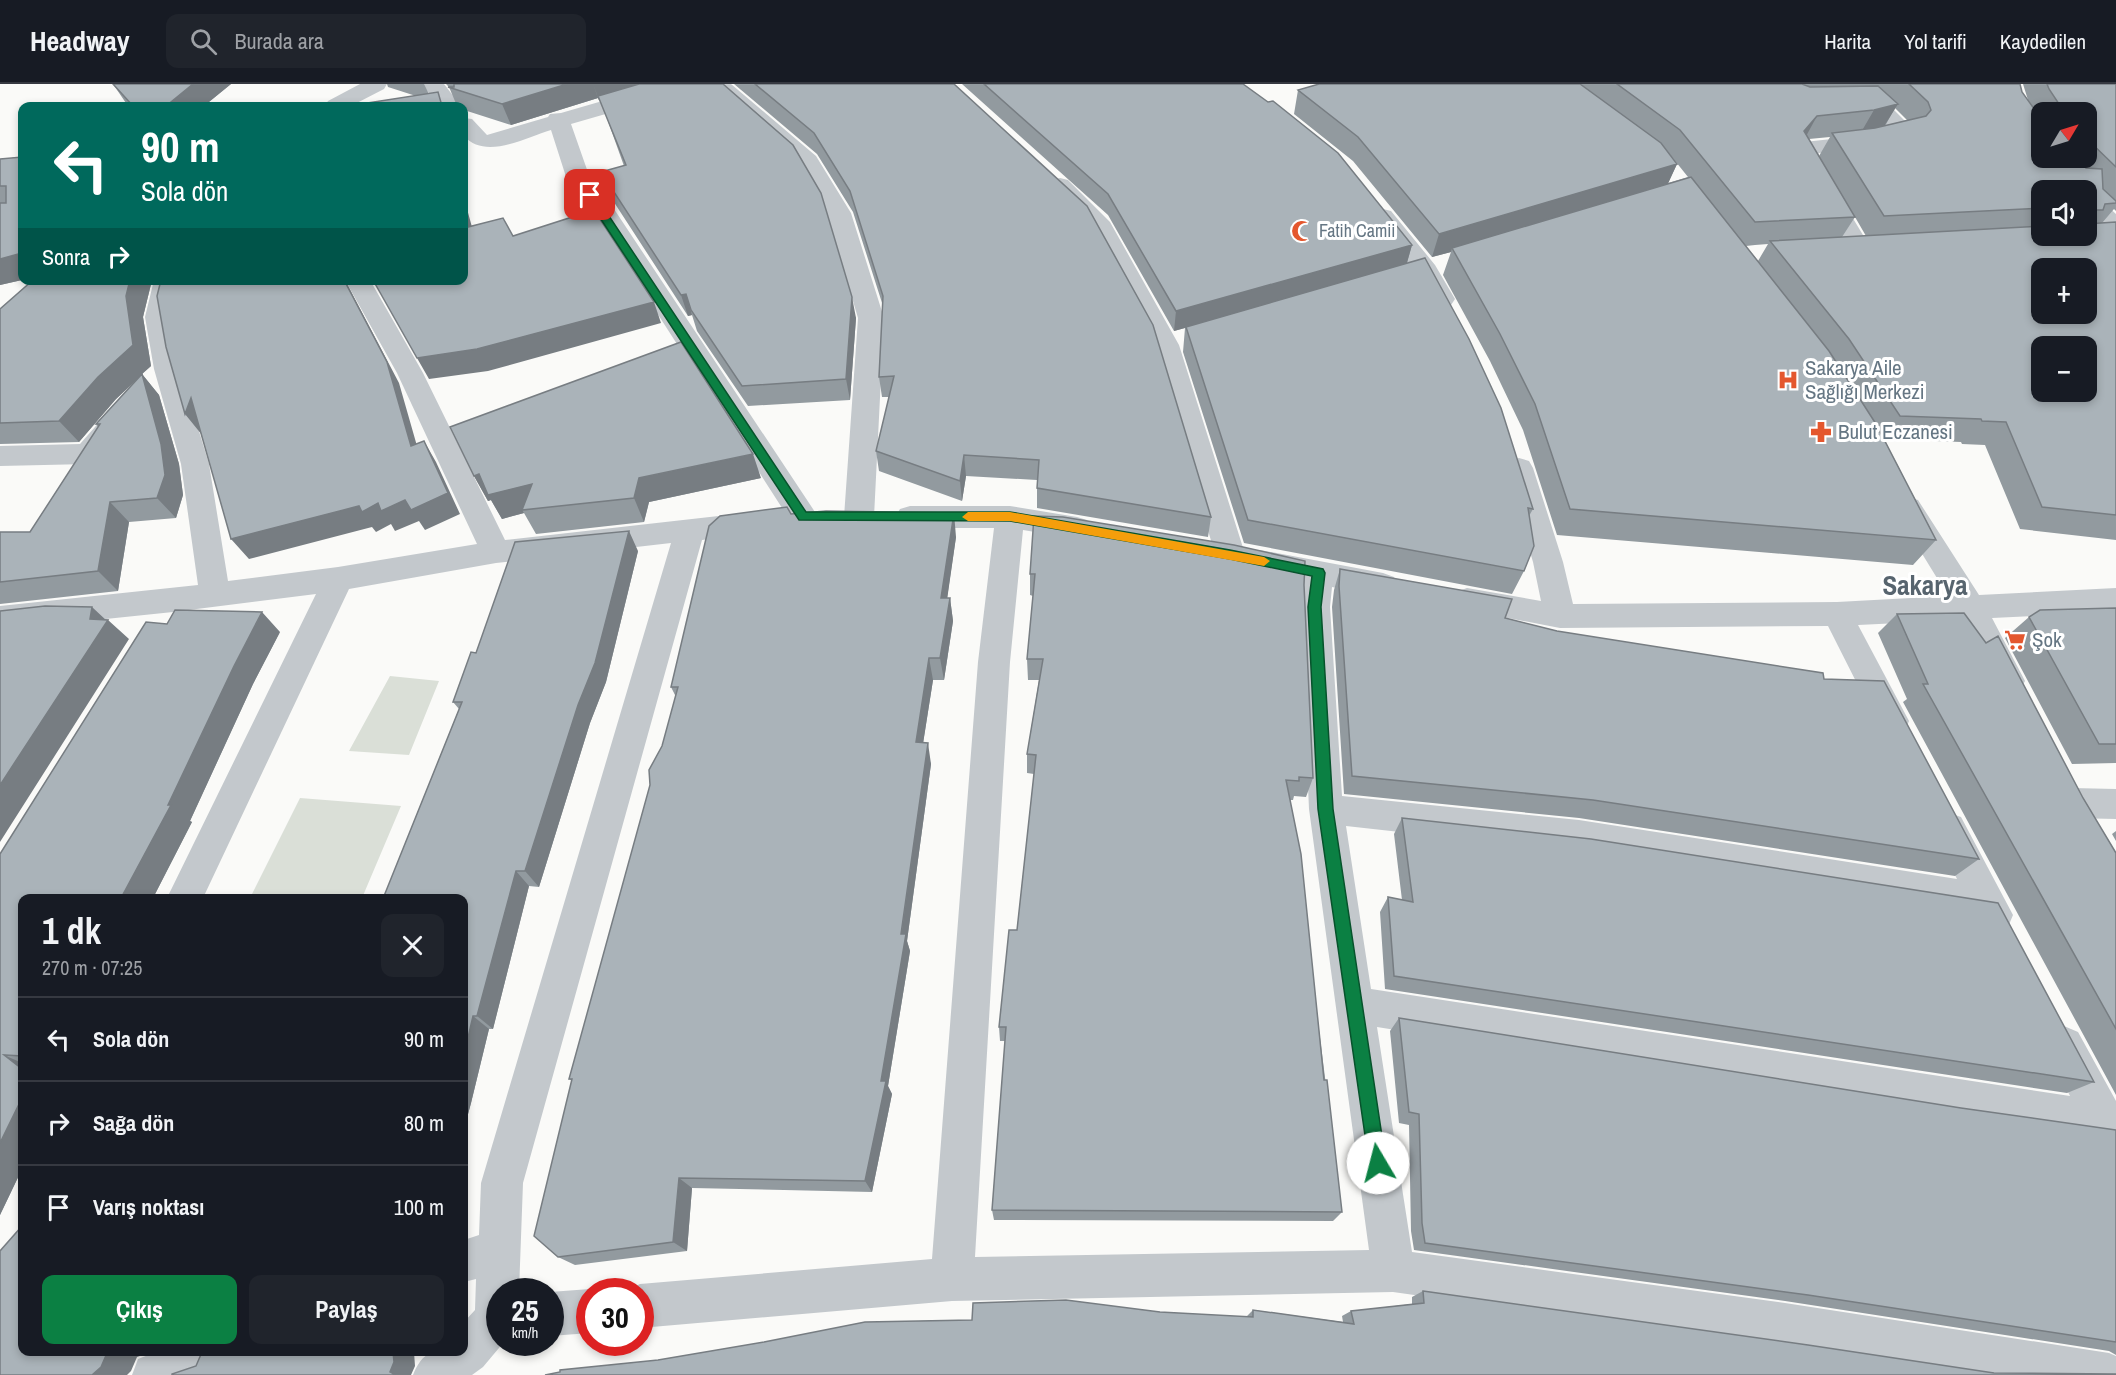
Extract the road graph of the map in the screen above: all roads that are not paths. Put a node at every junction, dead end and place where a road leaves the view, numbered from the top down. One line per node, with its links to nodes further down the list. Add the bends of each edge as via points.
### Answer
1 (376, 84): 5 (street)
2 (433, 84): 6 (street)
3 (684, 84): 8 (street)
4 (718, 84): 22 (street, via 808,161 838,213 871,318)
5 (343, 102)
6 (447, 102)
7 (1829, 102): 14 (street, via 1871,100 1903,132 1812,147 1804,156)
8 (558, 119): 9 (street, via 487,142 478,140); 22 (street, via 580,183)
9 (468, 129)
10 (1045, 172): 28 (street, via 1098,222 1177,342)
11 (1366, 195): 17 (street, via 1424,270)
12 (2097, 208): 13 (street)
13 (2116, 228)
14 (1860, 250)
15 (166, 285): 18 (street, via 158,317)
16 (360, 285): 27 (street, via 410,373)
17 (1454, 321)
18 (167, 369): 20 (street, via 88,454); 32 (street, via 195,464)
19 (1510, 442): 38 (street, via 1548,562)
20 (1, 456)
21 (1897, 489): 36 (street)
22 (831, 517): 23 (street); 24 (street)
23 (1010, 517): 25 (street); 56 (street, via 994,662)
24 (689, 532): 27 (street); 53 (street)
25 (1102, 532)
26 (1195, 548): 28 (street)
27 (496, 552): 30 (street)
28 (1230, 554): 29 (street)
29 (1318, 573): 31 (street); 46 (street, via 1315,607)
30 (338, 579): 32 (street); 47 (street)
31 (1411, 590)
32 (215, 595): 34 (street)
33 (1445, 596): 38 (street)
34 (173, 600): 39 (street); 40 (street)
35 (2116, 600): 36 (street)
36 (1971, 608): 37 (street); 41 (street)
37 (1837, 614): 38 (street); 42 (street)
38 (1560, 616)
39 (3, 622)
40 (154, 630)
41 (2019, 700)
42 (1909, 752)
43 (1937, 804): 48 (street)
44 (2116, 804): 45 (street)
45 (2074, 805)
46 (1326, 809): 48 (street, via 1579,836); 50 (street)
47 (187, 894)
48 (1987, 900): 49 (street)
49 (2009, 942)
50 (1355, 1005): 52 (street, via 1936,1097); 54 (street)
51 (2049, 1015): 52 (street)
52 (2111, 1131)
53 (482, 1255): 55 (street)
54 (1393, 1271): 56 (street); 64 (street)
55 (488, 1278)
56 (952, 1280): 57 (street)
57 (654, 1305)
58 (486, 1331): 59 (street)
59 (468, 1350)
60 (197, 1356): 62 (street)
61 (460, 1356): 63 (street)
62 (154, 1375)
63 (435, 1375)
64 (2109, 1375)

